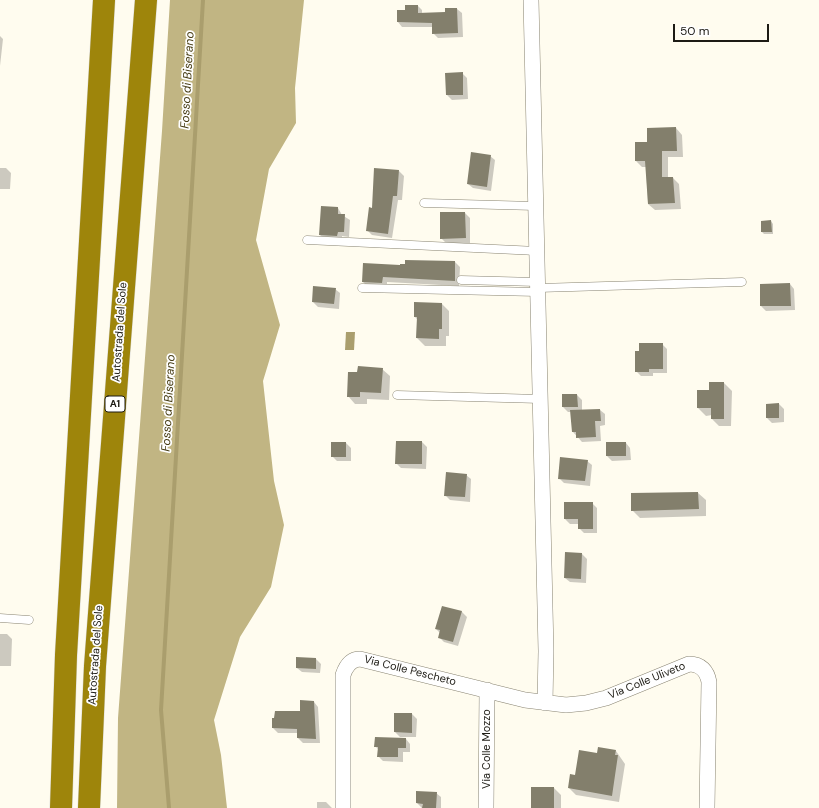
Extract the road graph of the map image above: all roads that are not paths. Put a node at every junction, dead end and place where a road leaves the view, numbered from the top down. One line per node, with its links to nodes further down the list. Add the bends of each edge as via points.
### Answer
1 (104, 0): 18 (highway, via 66,655)
2 (146, 0): 19 (highway, Autostrada del Sole / A1, via 95,666)
3 (531, 0): 5 (street)
4 (424, 203): 5 (lane)
5 (536, 206): 7 (street)
6 (307, 240): 7 (lane)
7 (537, 251): 11 (street)
8 (461, 280): 11 (lane)
9 (742, 282): 11 (lane)
10 (362, 288): 11 (lane)
11 (537, 288): 13 (street)
12 (397, 395): 13 (lane)
13 (540, 399): 17 (street)
14 (0, 618): 15 (lane)
15 (29, 620)
16 (487, 690): 17 (street, Via Colle Pescheto); 20 (street, Via Colle Pescheto, via 367,660 357,659 351,662 344,671 343,680); 21 (street, Via Colle Mozzo)
17 (545, 703): 22 (street, Via Colle Uliveto, via 586,703 606,698 689,664 700,666 710,682)
18 (61, 808)
19 (89, 808)
20 (343, 808)
21 (486, 808)
22 (707, 808)

